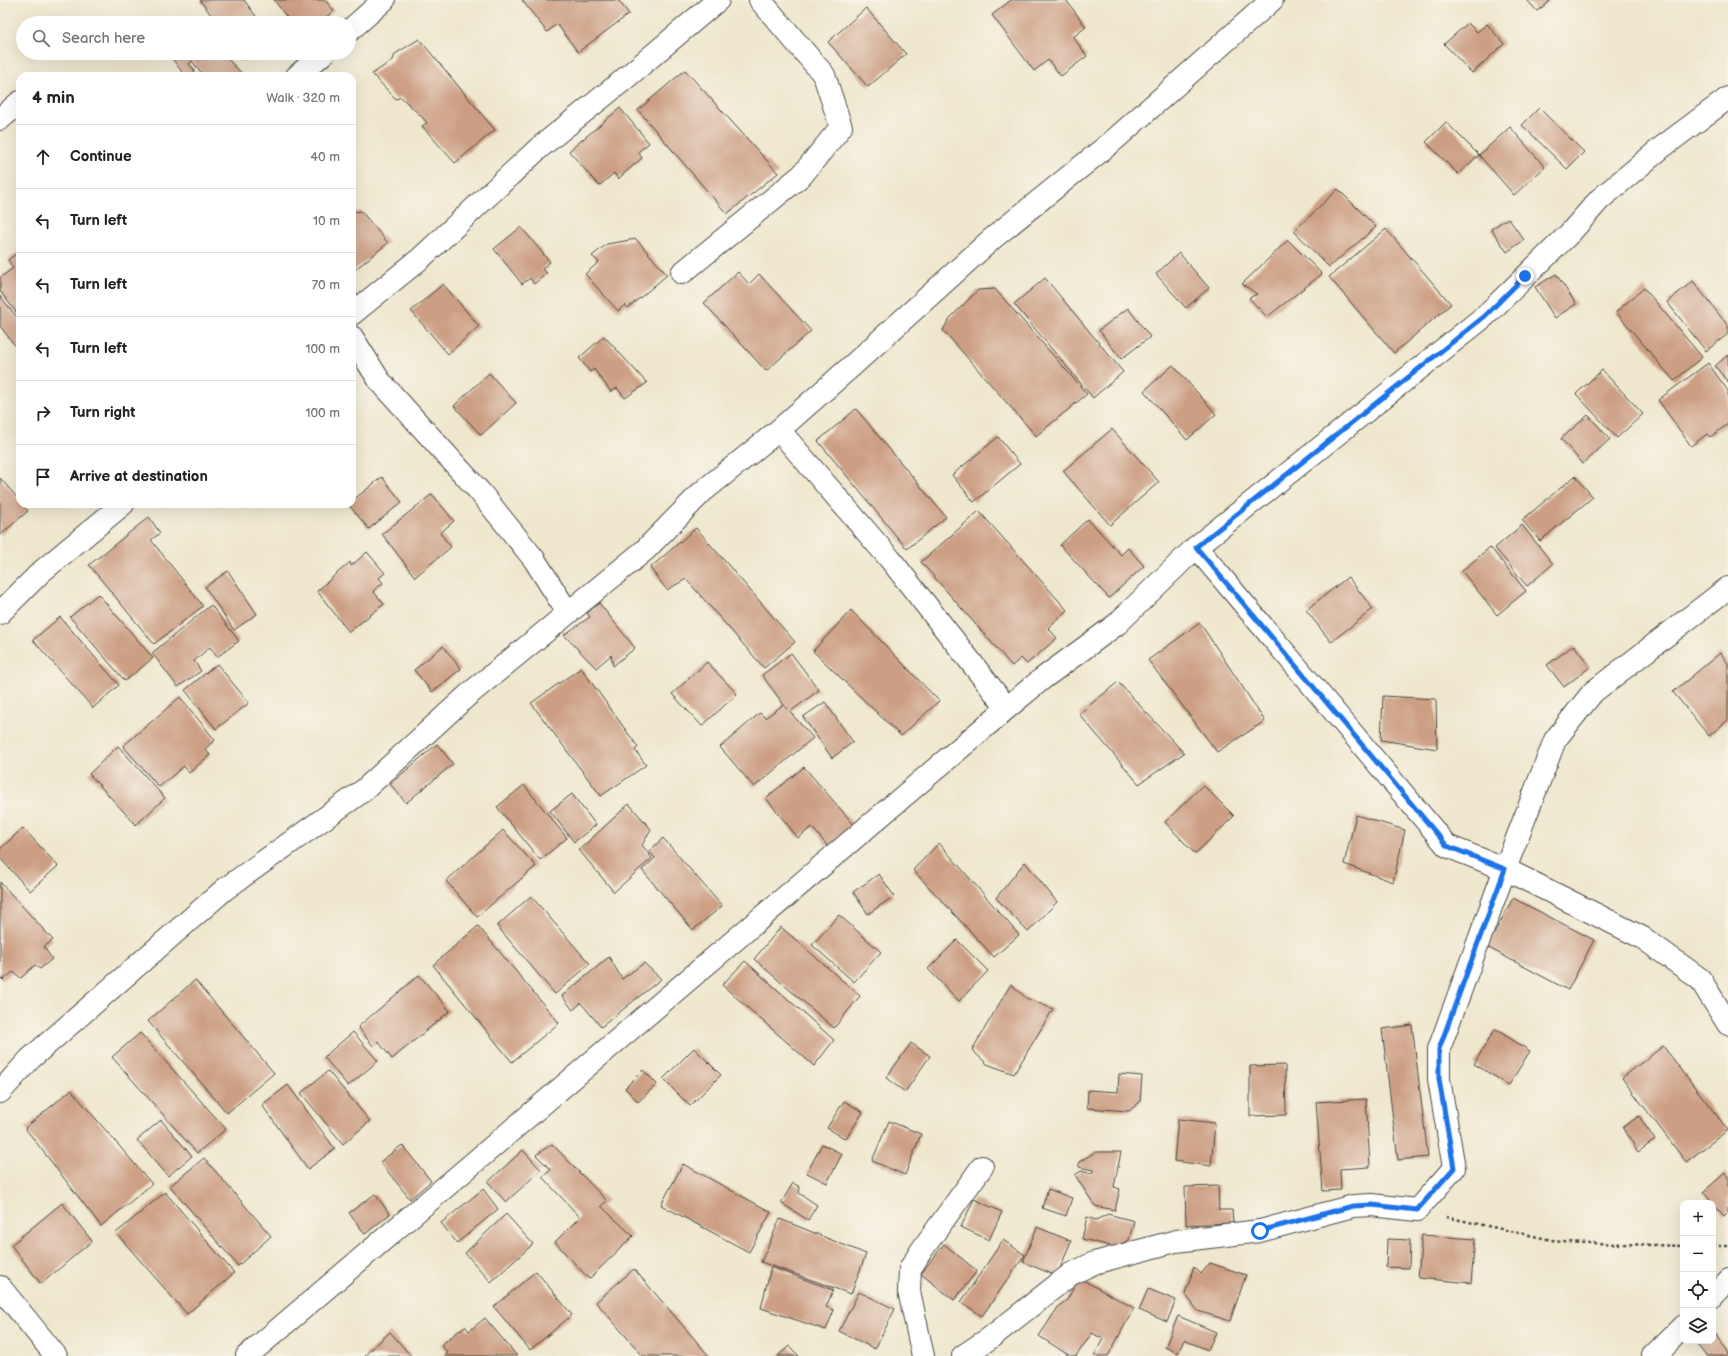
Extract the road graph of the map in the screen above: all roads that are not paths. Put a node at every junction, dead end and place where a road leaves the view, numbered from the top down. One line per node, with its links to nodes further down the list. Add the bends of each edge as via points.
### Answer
1 (384, 0): 5 (street)
2 (718, 0): 12 (street, via 538,148 421,258)
3 (760, 0): 11 (street, via 824,75 841,127 802,175)
4 (1272, 0): 14 (street, via 1112,142 993,238)
5 (356, 25)
6 (316, 60): 7 (street)
7 (302, 72)
8 (1728, 98): 16 (street, via 1661,148 1600,199 1570,233 1485,316)
9 (16, 105): 10 (street)
10 (0, 119)
11 (682, 273)
12 (356, 311)
13 (356, 343): 19 (street, via 379,380 480,492 534,558)
14 (779, 430): 19 (street, via 702,492 645,550); 20 (street, via 890,558)
15 (117, 508): 18 (street, via 41,572)
16 (1196, 547): 20 (street, via 1117,624); 21 (street, via 1447,846)
17 (1728, 588): 21 (street, via 1593,692 1556,740)
18 (0, 613)
19 (568, 613): 23 (street, via 468,695 364,790 225,889 30,1059)
20 (1007, 708): 30 (street)
21 (1505, 869): 22 (street, via 1643,938 1700,979); 32 (street, via 1439,1049 1439,1079 1454,1168 1417,1210 1372,1205 1353,1206 1260,1231 1176,1242 1094,1263 1071,1274)
22 (1728, 1024)
23 (0, 1092)
24 (982, 1167): 31 (street, via 910,1270 909,1292)
25 (1728, 1280): 27 (street)
26 (0, 1287): 29 (street)
27 (1716, 1293)
28 (1680, 1329): 33 (street)
29 (56, 1356)
30 (247, 1356)
31 (923, 1356)
32 (963, 1356)
33 (1653, 1356)

